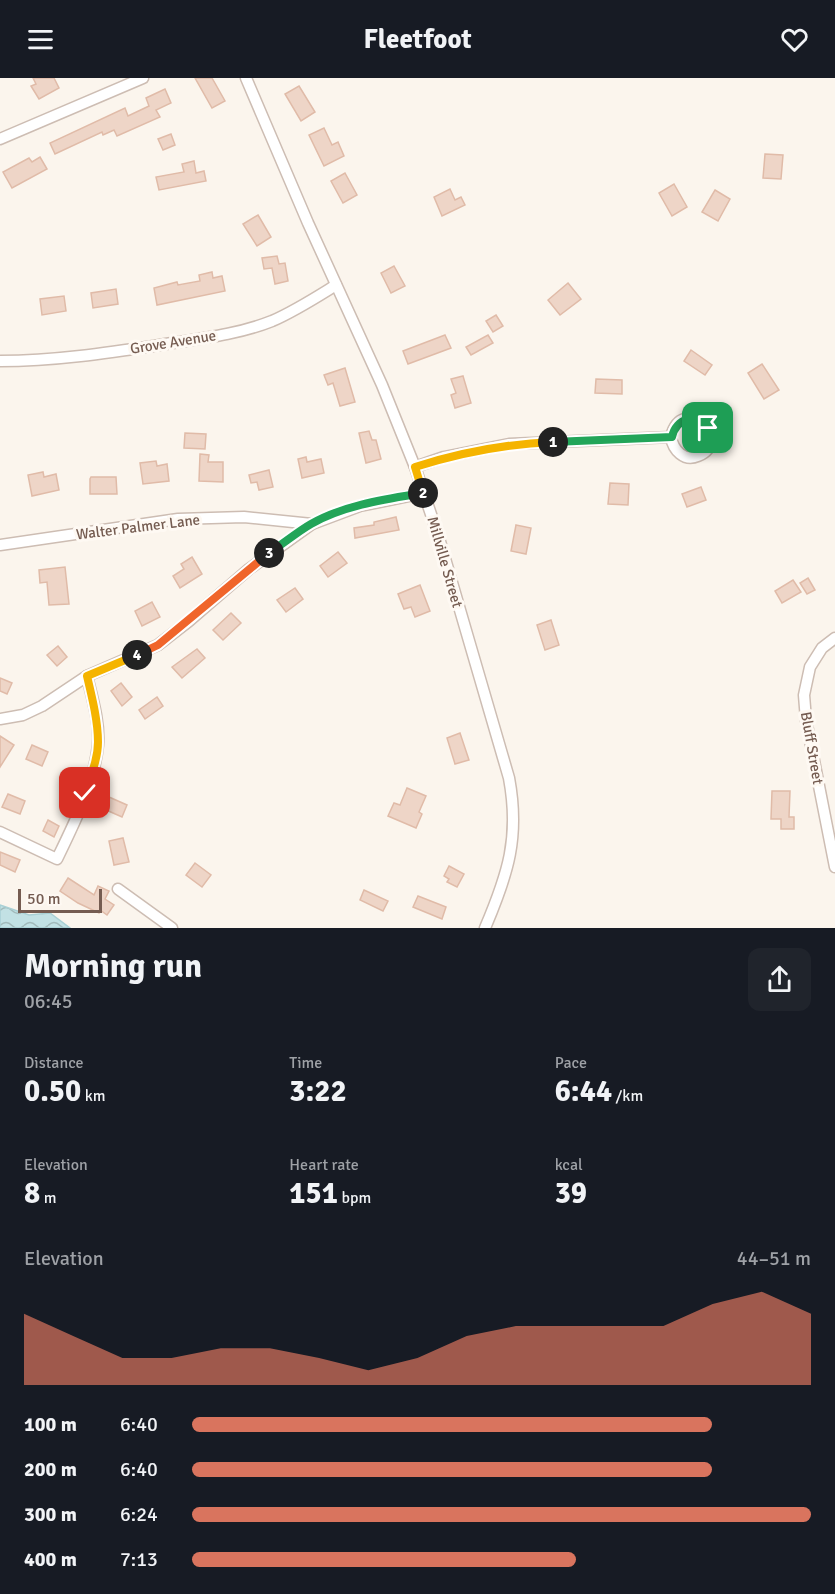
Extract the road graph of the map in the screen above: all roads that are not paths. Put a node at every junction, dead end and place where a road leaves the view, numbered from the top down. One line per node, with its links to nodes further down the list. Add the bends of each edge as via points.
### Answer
1 (143, 78): 3 (street)
2 (246, 78): 4 (street, Millville Street)
3 (0, 140)
4 (336, 285): 5 (street, Grove Avenue, via 295,310 247,329 92,355); 7 (street, Millville Street)
5 (0, 362)
6 (672, 437): 7 (street, via 509,444)
7 (415, 467): 8 (street, Millville Street)
8 (424, 493): 9 (street, via 360,506); 18 (street, Millville Street, via 514,803 514,842 505,880)
9 (312, 524): 10 (street, Walter Palmer Lane, via 244,518 178,519); 12 (street, via 249,569 158,645)
10 (0, 545)
11 (835, 638): 15 (street, Bluff Street, via 822,648 810,667 804,695)
12 (87, 676): 13 (street, via 42,706 23,715); 14 (street, via 98,743 91,776 57,859)
13 (0, 718)
14 (0, 832)
15 (835, 867)
16 (118, 890): 17 (street)
17 (172, 928)
18 (486, 928)

